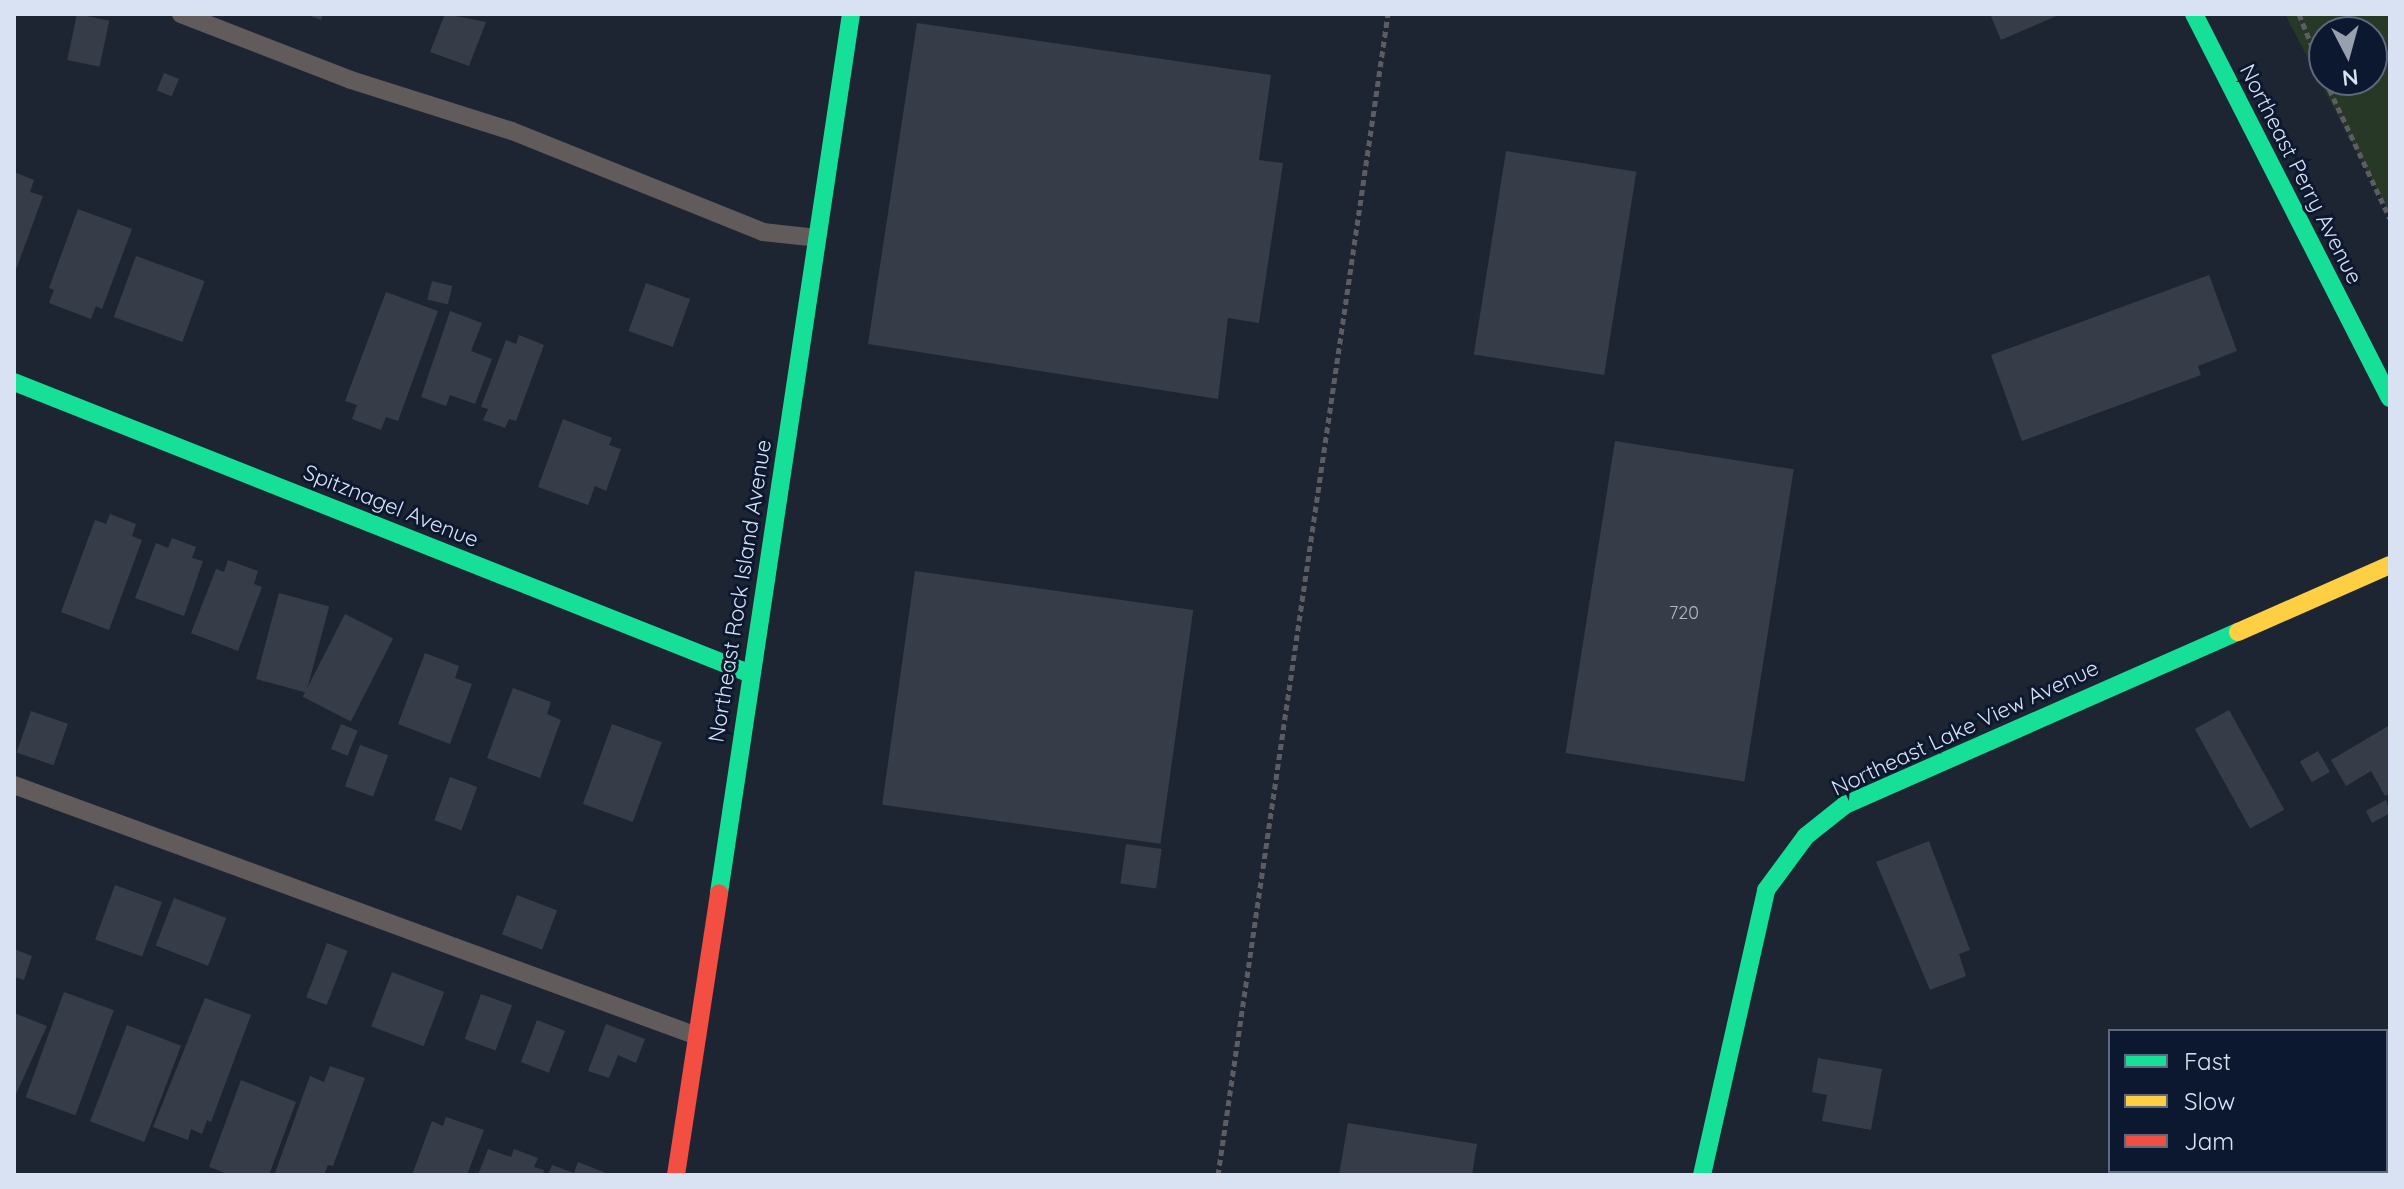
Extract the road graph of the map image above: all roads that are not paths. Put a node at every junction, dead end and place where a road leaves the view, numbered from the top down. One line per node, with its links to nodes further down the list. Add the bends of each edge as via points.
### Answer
1 (181, 14): 4 (lane, via 351,80 512,131 763,232)
2 (851, 14): 4 (street, Northeast Rock Island Avenue)
3 (2194, 14): 6 (street, Northeast Perry Avenue)
4 (817, 238): 8 (street, Northeast Rock Island Avenue)
5 (14, 382): 8 (street, Spitznagel Avenue)
6 (2390, 398)
7 (2390, 565): 12 (street, Northeast Lake View Avenue, via 1845,805 1806,836 1766,890)
8 (751, 674): 10 (street, Northeast Rock Island Avenue)
9 (14, 785): 10 (lane)
10 (697, 1036): 11 (street, Northeast Rock Island Avenue)
11 (676, 1175)
12 (1702, 1175)

